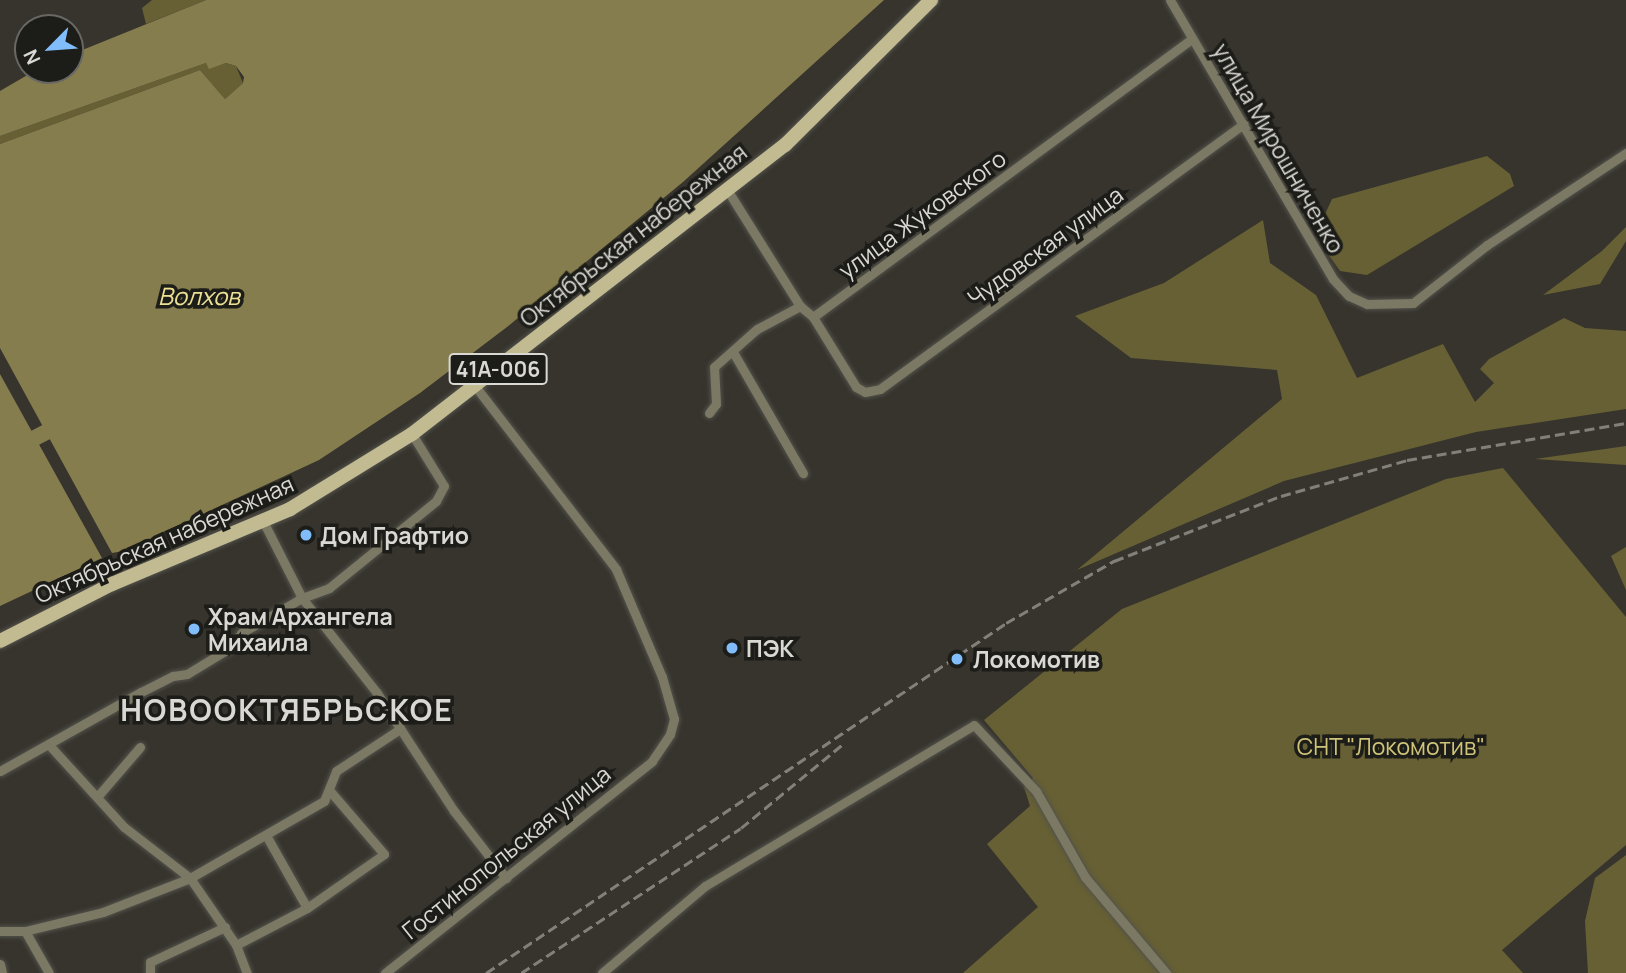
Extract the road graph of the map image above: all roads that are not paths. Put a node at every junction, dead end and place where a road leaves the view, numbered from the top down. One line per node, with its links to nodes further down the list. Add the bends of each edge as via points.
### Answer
1 (931, 0): 6 (main road, Октябрьская набережная / 41А-006, via 809,124)
2 (1170, 0): 3 (street, улица Мирошниченко)
3 (1192, 39): 4 (street, улица Мирошниченко); 8 (street, улица Жуковского)
4 (1244, 124): 5 (street, улица Мирошниченко, via 1333,279 1349,296 1367,304 1413,303 1487,245); 8 (street, Чудовская улица, via 880,389 865,392 845,373)
5 (1626, 153)
6 (726, 188): 7 (street); 10 (main road, Октябрьская набережная / 41А-006)
7 (800, 306): 8 (street); 9 (street, via 757,329)
8 (813, 317)
9 (733, 352): 11 (street, via 714,367 716,404); 13 (street)
10 (476, 387): 12 (main road, Октябрьская набережная / 41А-006); 25 (street, Гостинопольская улица, via 616,569 674,708 670,734 652,761)
11 (709, 413)
12 (412, 434): 14 (main road, Октябрьская набережная / 41А-006, via 328,488); 15 (street, via 443,486 436,501 329,588)
13 (803, 473)
14 (263, 521): 15 (street); 16 (main road, Октябрьская набережная / 41А-006, via 112,584)
15 (302, 598): 17 (street); 18 (street, via 241,633 233,646 187,674 141,692)
16 (0, 641)
17 (400, 729): 21 (street, via 336,771); 25 (street, via 454,811)
18 (50, 746): 20 (street); 22 (street)
19 (140, 747): 22 (street)
20 (0, 771)
21 (330, 791): 23 (street, via 324,801); 26 (street, via 384,854)
22 (97, 797): 24 (street, via 124,827)
23 (267, 837): 24 (street); 26 (street)
24 (190, 878): 27 (street); 29 (street, via 103,912)
25 (506, 878): 36 (street, Гостинопольская улица)
26 (307, 908): 30 (street)
27 (225, 926): 30 (street); 34 (street, via 150,962)
28 (0, 931): 29 (street)
29 (25, 931): 33 (street)
30 (236, 945): 35 (street)
31 (0, 964): 32 (street)
32 (2, 973)
33 (49, 973)
34 (150, 973)
35 (247, 973)
36 (385, 973)
37 (602, 973): 38 (street, via 705,886 974,725 1036,791 1085,877)
38 (1166, 973)

